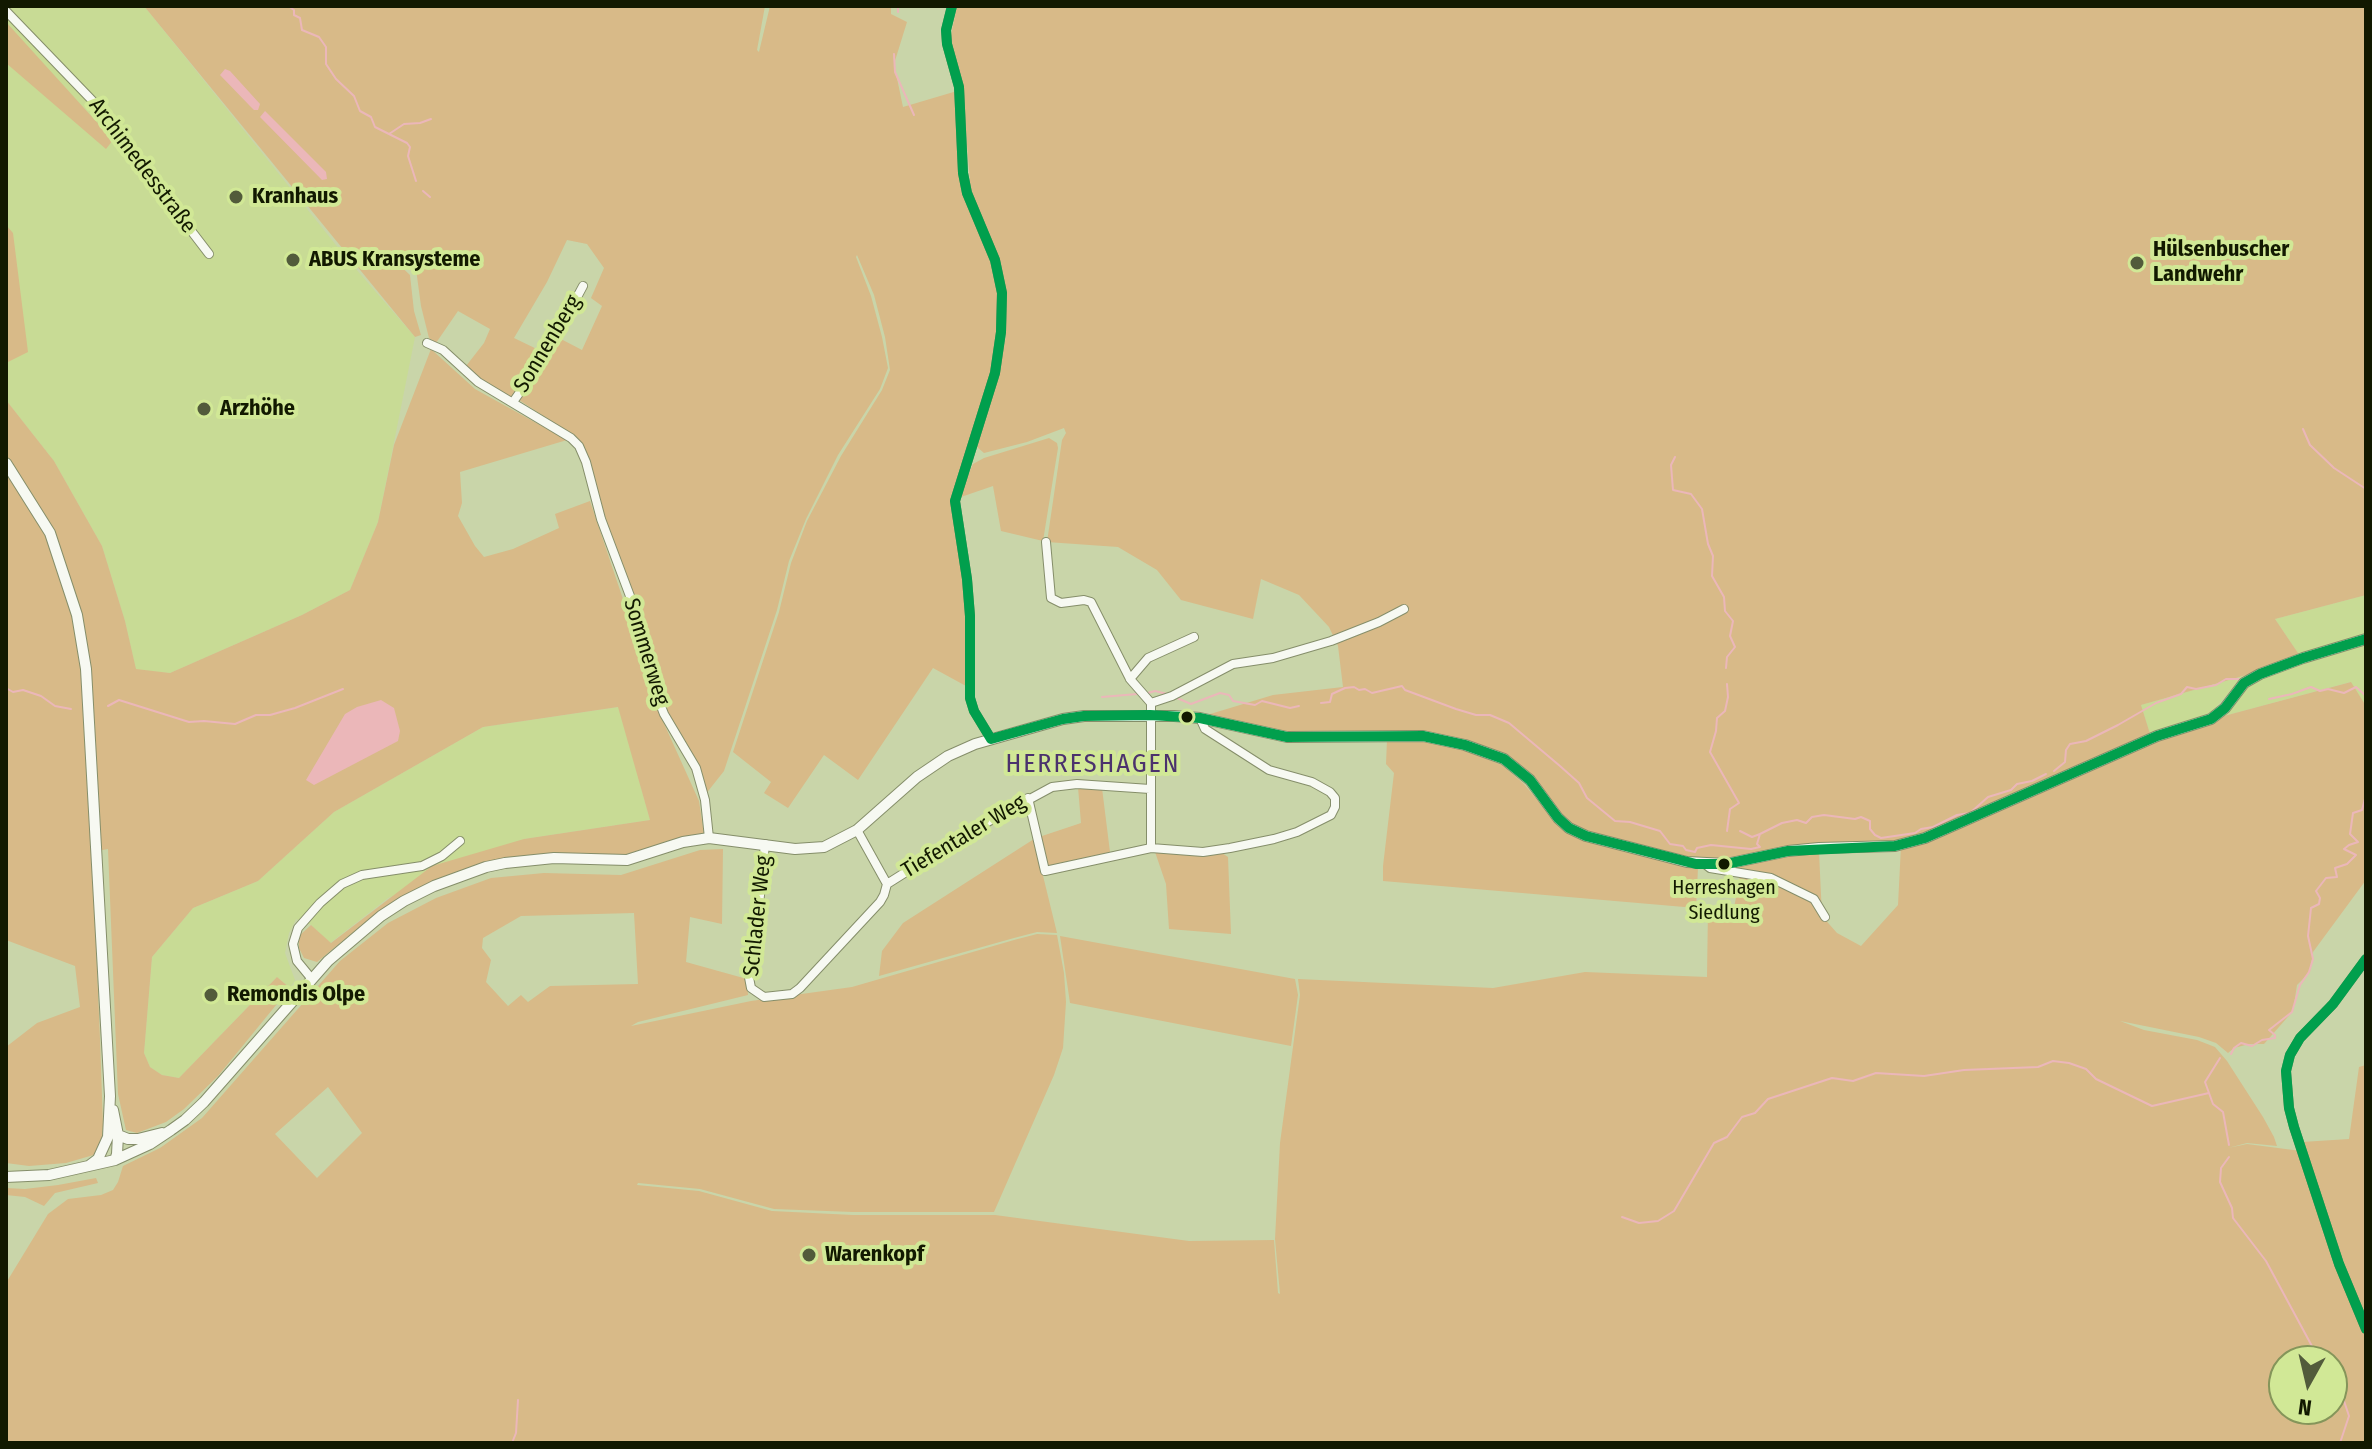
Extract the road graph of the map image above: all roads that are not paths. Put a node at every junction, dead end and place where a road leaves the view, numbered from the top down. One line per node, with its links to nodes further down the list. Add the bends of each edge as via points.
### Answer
1 (952, 6): 17 (street, via 946,30 959,87 963,173 1002,293 998,355 955,501 969,604 970,698)
2 (6, 11): 3 (street, Archimedesstraße, via 112,121)
3 (209, 254)
4 (583, 286): 6 (street, Sonnenberg)
5 (427, 343): 6 (street, Sonnenberg)
6 (513, 402): 7 (street, Sonnenberg, via 571,438)
7 (586, 462): 21 (street, Sommerweg, via 633,604 654,688 696,768)
8 (6, 463): 31 (main road, via 50,533 77,615 86,669)
9 (1046, 542): 13 (street, via 1051,598 1091,602)
10 (1404, 609): 14 (street, via 1331,641 1233,664)
11 (1194, 637): 13 (street, via 1148,658)
12 (2366, 639): 25 (main road, via 2260,674 2244,683 2211,719 2157,736 1946,830 1895,846 1819,848)
13 (1130, 679): 14 (street)
14 (1151, 703): 15 (street)
15 (1150, 715): 16 (main road); 17 (main road, via 1064,719); 18 (street)
16 (1200, 718): 24 (street, via 1205,729 1269,770 1330,792 1335,807 1331,815 1274,839 1203,852); 25 (main road, via 1287,737 1411,736 1465,745 1504,759 1530,780 1569,828)
17 (991, 739): 20 (main road, via 933,766)
18 (1150, 789): 19 (street, Tiefentaler Weg, via 1077,784); 24 (street)
19 (1028, 798): 24 (street, via 1045,871); 26 (street, Tiefentaler Weg)
20 (857, 830): 23 (main road, via 824,847); 26 (street, Tiefentaler Weg)
21 (709, 838): 23 (main road); 29 (main road, via 627,860 538,859 458,876 381,916)
22 (460, 841): 29 (street, via 422,866 362,875 320,903 298,928 293,944 297,961)
23 (765, 844): 26 (street, Schlader Weg, via 748,972 751,988 764,997 800,988 880,902)
24 (1151, 848)
25 (1705, 864): 27 (street, via 1771,878 1814,899)
26 (887, 884)
27 (1825, 917)
28 (2366, 959): 35 (street, via 2300,1038 2286,1071 2289,1108 2302,1151)
29 (311, 978): 30 (main road, via 204,1102)
30 (171, 1130): 31 (main road, via 138,1139); 32 (main road)
31 (113, 1136): 32 (main road); 33 (main road, via 98,1159)
32 (115, 1160): 33 (main road)
33 (81, 1169): 34 (main road)
34 (6, 1177)
35 (2366, 1329)

